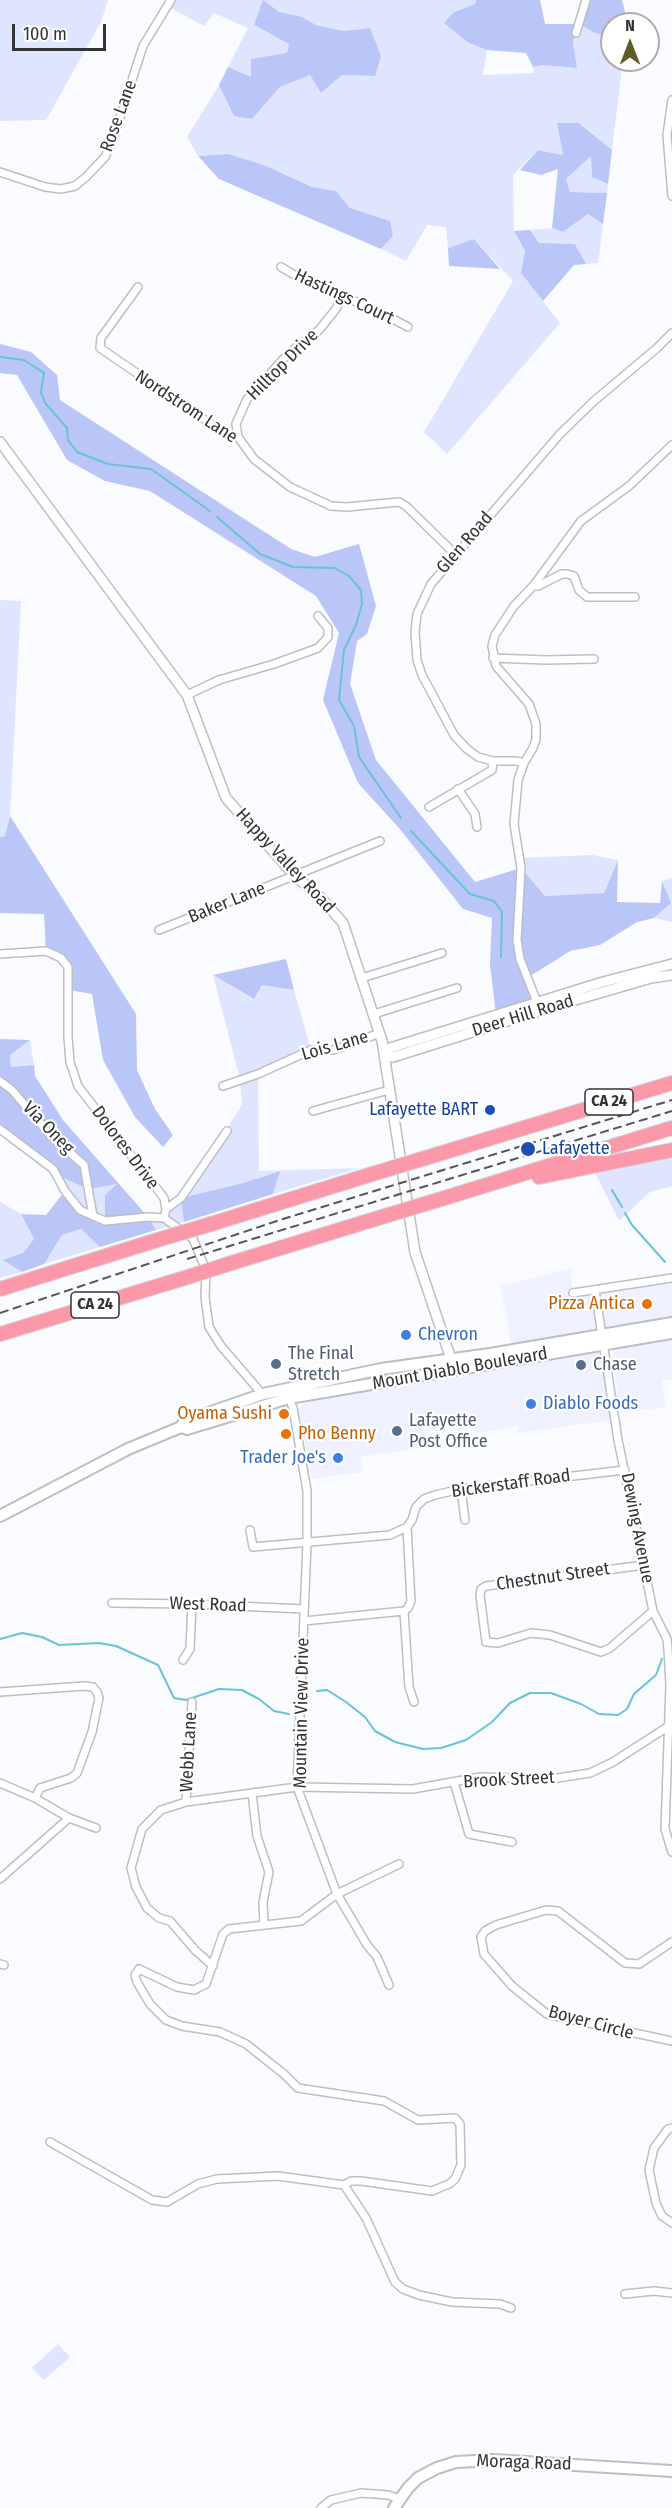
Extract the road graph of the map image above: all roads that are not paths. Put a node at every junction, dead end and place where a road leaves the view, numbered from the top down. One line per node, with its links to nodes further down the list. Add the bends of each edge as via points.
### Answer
1 (171, 0): 5 (street, Rose Lane, via 143,46 105,157 86,177 75,186 61,189)
2 (586, 0): 3 (street)
3 (576, 33)
4 (672, 100): 6 (street, via 667,135)
5 (0, 172)
6 (672, 196)
7 (281, 267): 9 (street, Hastings Court)
8 (138, 287): 12 (street, Nordstrom Lane, via 100,338 100,348 227,435)
9 (342, 296): 10 (street, Hastings Court); 12 (street, Hilltop Drive, via 319,330 286,356 247,399 236,424)
10 (408, 327)
11 (672, 333): 15 (street, Glen Road, via 560,434)
12 (238, 436): 15 (street, Nordstrom Lane, via 254,459 290,487 331,506 399,502)
13 (0, 442): 21 (street, Happy Valley Road)
14 (672, 445): 16 (street, via 628,486 581,520)
15 (455, 554): 22 (street, Glen Road, via 431,584 417,614 417,660 454,735 478,757)
16 (534, 585): 17 (street, via 567,574 574,576 579,590 587,597); 19 (street, via 495,635)
17 (635, 597)
18 (318, 616): 21 (street, via 328,628 328,637 318,648 219,680)
19 (493, 658): 20 (street); 23 (street, via 534,713 536,739)
20 (594, 659)
21 (187, 695): 28 (street, Happy Valley Road, via 226,798)
22 (493, 761): 23 (street, Glen Road); 24 (street, via 492,770)
23 (524, 763): 36 (street, via 514,824 521,868 517,940)
24 (458, 789): 25 (street); 26 (street, via 475,814)
25 (429, 807)
26 (477, 827)
27 (380, 841): 28 (street, Baker Lane)
28 (295, 876): 29 (street, Baker Lane); 34 (street, Happy Valley Road, via 344,923)
29 (159, 930)
30 (442, 953): 34 (street)
31 (0, 954): 51 (street, Dolores Drive, via 46,951 61,958 68,967 70,1062 78,1086 164,1198)
32 (672, 963): 36 (street, Deer Hill Road)
33 (672, 975): 37 (street, Deer Hill Road)
34 (362, 978): 38 (street, Happy Valley Road)
35 (457, 988): 38 (street)
36 (537, 1002): 37 (street); 40 (street, Deer Hill Road)
37 (545, 1009): 40 (street, Deer Hill Road, via 393,1057)
38 (374, 1014): 39 (street, Happy Valley Road)
39 (380, 1033): 40 (street, Happy Valley Road); 43 (street, Lois Lane, via 333,1050 311,1050)
40 (387, 1052): 44 (street, Happy Valley Road)
41 (0, 1081): 52 (street, Via Oneg, via 84,1165)
42 (672, 1083): 55 (highway, CA 24, bridge)
43 (223, 1086)
44 (389, 1090): 45 (street); 62 (street, Happy Valley Road, via 413,1244)
45 (312, 1112)
46 (672, 1128): 50 (highway, CA 24)
47 (0, 1129): 52 (street, via 53,1168 80,1210)
48 (227, 1131): 51 (street, via 181,1198)
49 (672, 1150): 50 (highway, via 546,1176)
50 (513, 1177): 60 (highway, CA 24, bridge)
51 (166, 1209): 53 (street, Dolores Drive)
52 (93, 1216): 53 (street, via 105,1221)
53 (164, 1218): 64 (street, via 193,1239 200,1251 206,1270 209,1327)
54 (672, 1278): 56 (street)
55 (0, 1289)
56 (595, 1290): 57 (street); 61 (street, Dewing Avenue)
57 (573, 1293)
58 (672, 1323): 61 (main road, Mount Diablo Boulevard, via 636,1328)
59 (672, 1333): 61 (main road, Mount Diablo Boulevard)
60 (0, 1334)
61 (604, 1339): 62 (main road, Mount Diablo Boulevard); 62 (main road, Mount Diablo Boulevard, via 574,1350); 65 (street, Dewing Avenue)
62 (452, 1365): 63 (main road, Mount Diablo Boulevard)
63 (287, 1394): 64 (main road, Mount Diablo Boulevard); 71 (street, Mountain View Drive, via 306,1484)
64 (265, 1399): 67 (main road, Mount Diablo Boulevard, via 187,1429 181,1427 118,1454)
65 (626, 1470): 66 (street, Bickerstaff Road); 72 (street, Dewing Avenue)
66 (461, 1489): 68 (street); 69 (street, Bickerstaff Road, via 424,1499)
67 (0, 1516)
68 (465, 1520)
69 (407, 1527): 71 (street, via 390,1535); 76 (street, via 411,1601)
70 (250, 1530): 71 (street, via 253,1547)
71 (308, 1543): 75 (street, Mountain View Drive)
72 (644, 1565): 77 (street, Dewing Avenue); 77 (street, Chestnut Street, via 486,1586 480,1594 487,1643 531,1633 550,1635 601,1652)
73 (112, 1603): 74 (street, West Road)
74 (192, 1604): 75 (street, West Road); 79 (street, via 190,1649)
75 (304, 1608): 78 (street, Mountain View Drive)
76 (404, 1611): 78 (street); 82 (street)
77 (653, 1611): 83 (street, Dewing Avenue, via 667,1639)
78 (304, 1621): 87 (street, Mountain View Drive)
79 (183, 1660)
80 (0, 1692): 89 (street, via 84,1686 93,1688 99,1698 77,1773 40,1788)
81 (192, 1702): 90 (street, Webb Lane)
82 (414, 1702)
83 (671, 1710): 84 (street, Dewing Avenue)
84 (670, 1725): 85 (street, Brook Street, via 590,1773 551,1779 495,1776); 94 (street, Dewing Avenue, via 665,1829)
85 (454, 1782): 87 (street, Brook Street, via 413,1789); 93 (street, via 469,1834)
86 (0, 1783): 89 (street)
87 (297, 1787): 88 (street, Brook Street); 97 (street, Mountain View Drive)
88 (252, 1793): 90 (street, Brook Street); 98 (street, via 257,1836 269,1872 263,1902)
89 (35, 1798): 91 (street)
90 (186, 1802): 100 (street, Brook Street, via 161,1810 142,1828 132,1872 147,1908 170,1921)
91 (69, 1818): 92 (street); 96 (street)
92 (96, 1828)
93 (512, 1842)
94 (672, 1852)
95 (399, 1864): 97 (street)
96 (0, 1879)
97 (337, 1894): 98 (street, via 301,1921); 101 (street, Mountain View Drive, via 377,1957)
98 (264, 1924): 100 (street, via 229,1929 223,1934)
99 (672, 1942): 102 (street, Boyer Circle, via 639,1964 625,1963 558,1911 546,1910 496,1925 481,1937 484,1954 513,1986 547,2014)
100 (213, 1966): 105 (street, via 206,1984 194,1990 177,1987 139,1969 135,1975 150,2004 166,2020 220,2032 246,2044 298,2088 384,2101 418,2120 455,2118 460,2124 461,2164 449,2184 432,2191 361,2181)
101 (389, 1985)
102 (672, 2041)
103 (672, 2127): 106 (street, via 654,2148 649,2170 656,2203 662,2216)
104 (50, 2142): 105 (street, via 152,2200 167,2202 198,2184 217,2180 278,2176)
105 (344, 2185): 109 (street, via 366,2218 395,2282 404,2289 452,2302)
106 (672, 2223)
107 (672, 2293): 108 (street, via 654,2290)
108 (625, 2294)
109 (511, 2308)
110 (672, 2471): 111 (main road, Moraga Road, via 493,2460 456,2462 418,2478)
111 (397, 2504): 112 (street, via 388,2495 361,2493 331,2500)
112 (321, 2508)

